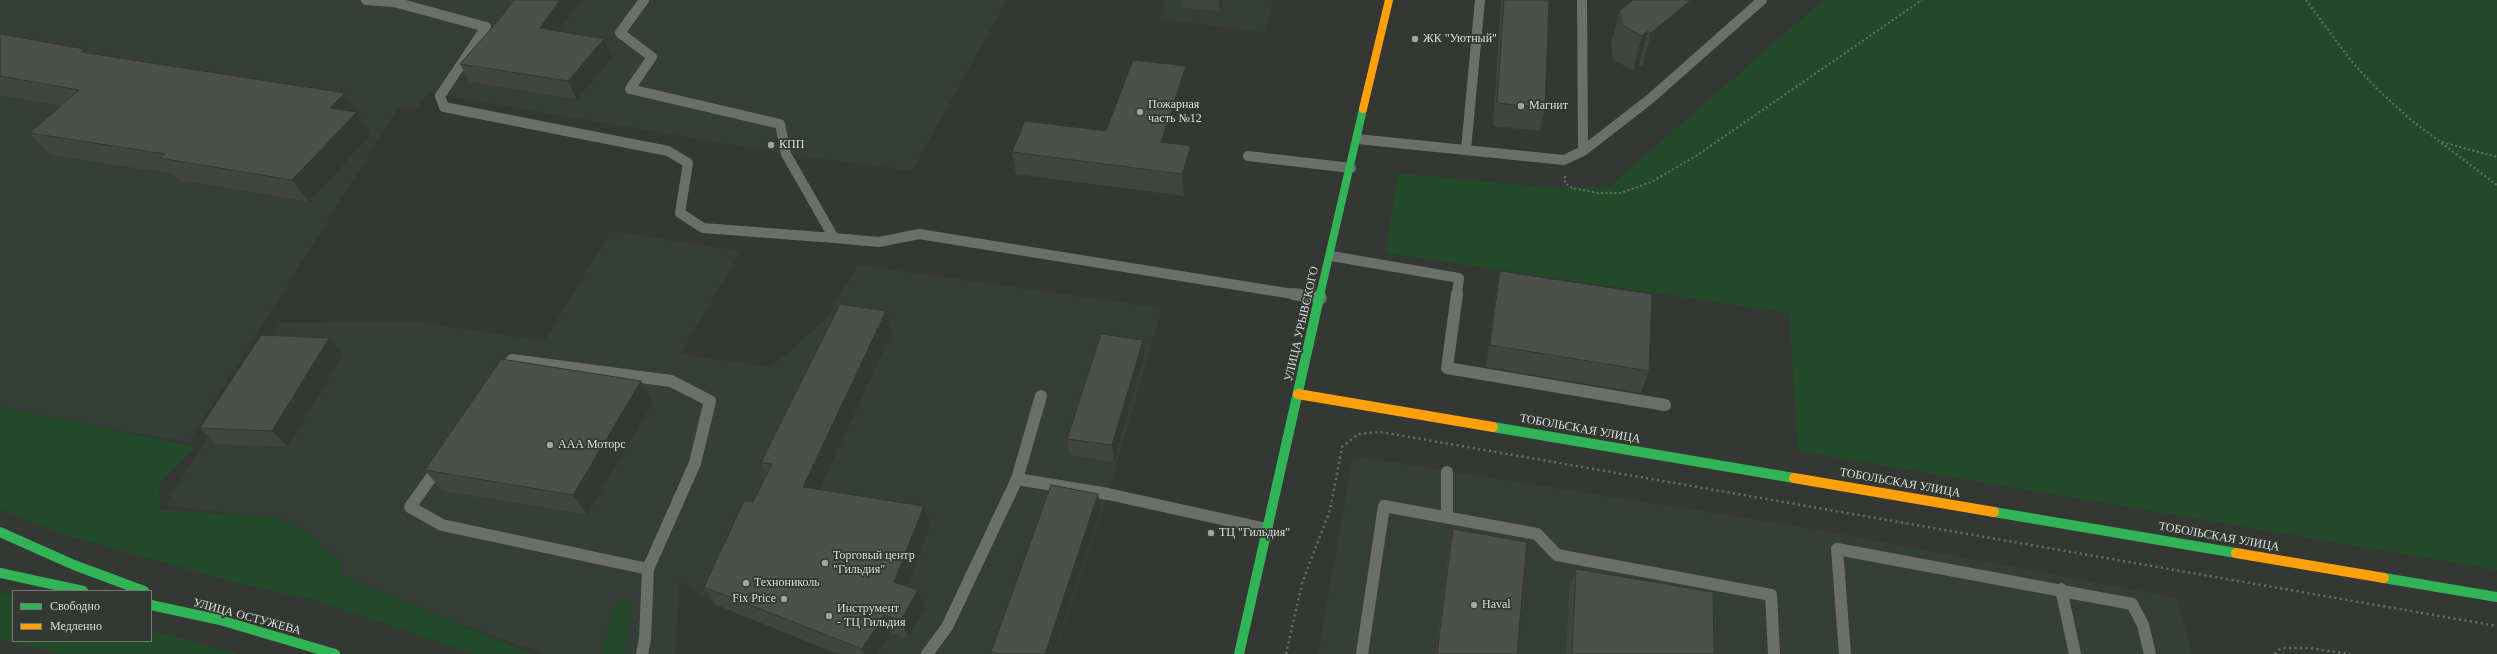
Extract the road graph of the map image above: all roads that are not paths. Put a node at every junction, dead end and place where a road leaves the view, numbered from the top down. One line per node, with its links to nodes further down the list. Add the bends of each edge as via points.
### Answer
1 (366, 0): 13 (lane, via 394,2 486,27 440,96 444,107 668,151 688,162 680,212 703,228)
2 (644, 0): 13 (lane, via 620,33 652,57 630,89 780,124 786,154)
3 (1389, 0): 8 (street, УЛИЦА УРЫВСКОГО)
4 (1480, 0): 9 (lane)
5 (1582, 0): 10 (lane)
6 (1762, 0): 7 (lane)
7 (1753, 4): 10 (lane, via 1650,99)
8 (1357, 139): 9 (lane); 12 (street, УЛИЦА УРЫВСКОГО)
9 (1466, 150): 10 (lane, via 1564,160)
10 (1583, 150)
11 (1248, 156): 12 (lane)
12 (1351, 168): 14 (street, УЛИЦА УРЫВСКОГО)
13 (834, 238): 15 (lane, via 879,242 919,234)
14 (1331, 256): 15 (street, УЛИЦА УРЫВСКОГО); 19 (lane, via 1459,278 1447,368)
15 (1321, 298): 17 (street, УЛИЦА УРЫВСКОГО)
16 (499, 379): 26 (lane, via 512,360 671,381 710,401 694,463)
17 (1298, 394): 24 (street, УЛИЦА УРЫВСКОГО); 32 (street, ТОБОЛЬСКАЯ УЛИЦА)
18 (1041, 396): 22 (lane)
19 (1665, 405)
20 (445, 456): 26 (lane, via 410,507 442,525)
21 (1447, 472): 23 (lane)
22 (1017, 479): 24 (lane, via 1108,494); 37 (lane, via 947,627)
23 (1447, 517): 39 (lane, via 1384,506); 40 (lane, via 1537,534 1557,555 1771,595)
24 (1267, 529): 38 (street, УЛИЦА УРЫВСКОГО)
25 (0, 532): 30 (street)
26 (648, 569): 36 (lane)
27 (0, 573): 29 (street)
28 (2061, 589): 41 (lane, via 1837,549); 42 (lane); 43 (lane, via 2132,604 2143,626)
29 (78, 590)
30 (141, 590)
31 (158, 596): 34 (street)
32 (2497, 597)
33 (152, 605): 34 (street, УЛИЦА ОСТУЖЕВА)
34 (220, 620): 35 (street, УЛИЦА ОСТУЖЕВА)
35 (335, 654)
36 (642, 654)
37 (927, 654)
38 (1239, 654)
39 (1362, 654)
40 (1774, 654)
41 (1845, 654)
42 (2075, 654)
43 (2150, 654)

